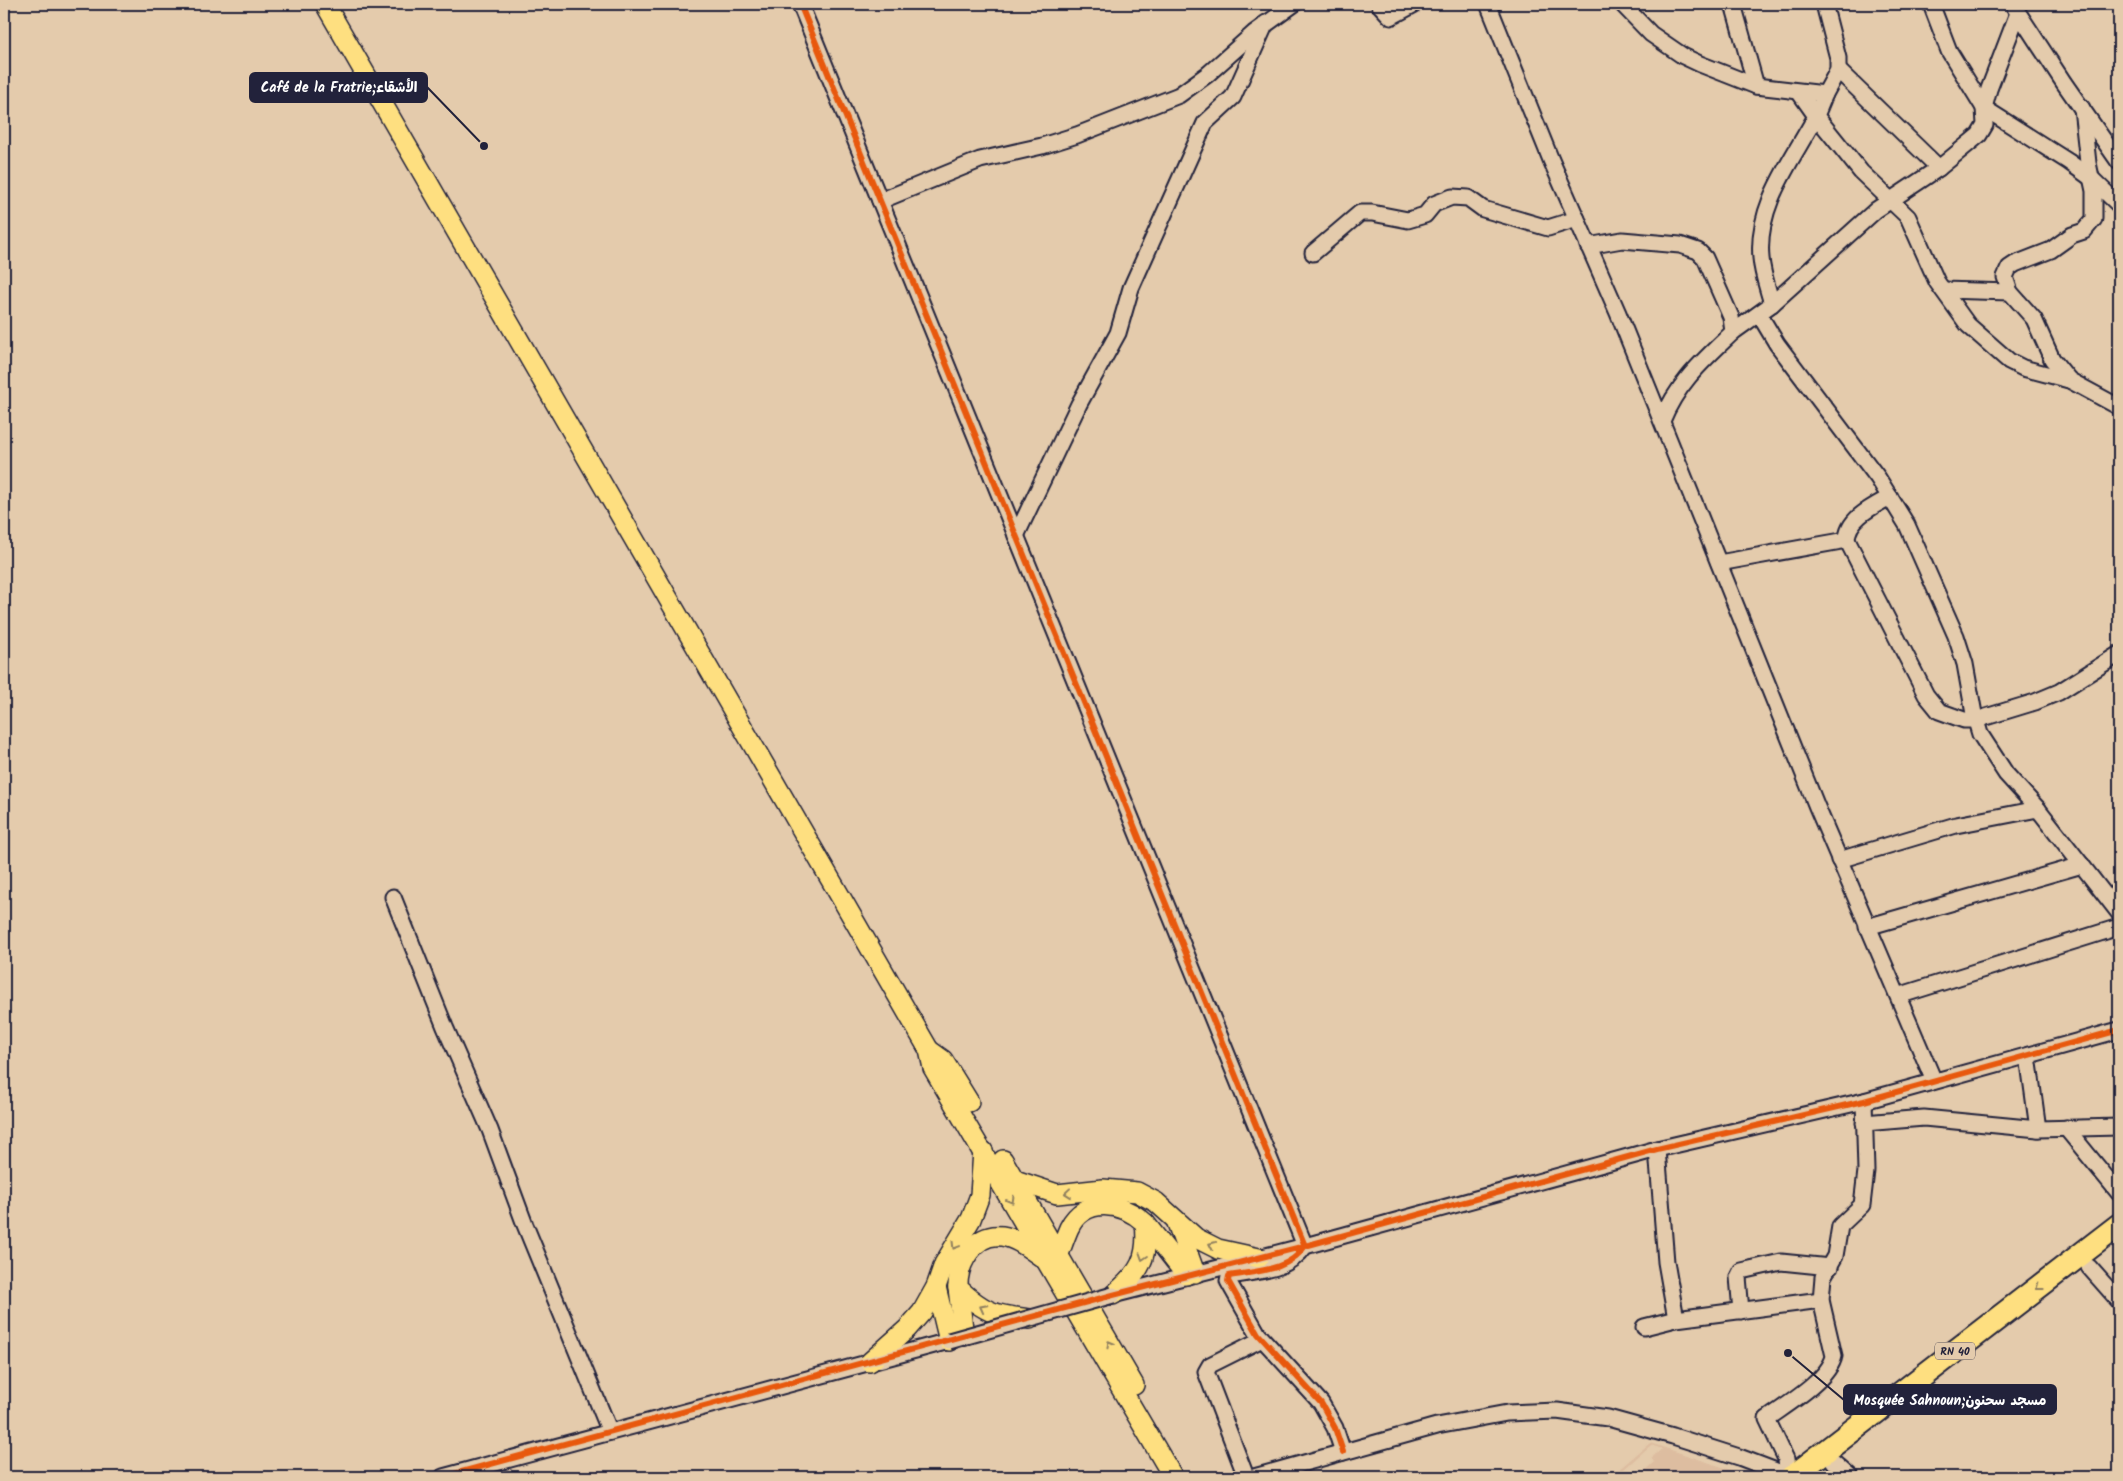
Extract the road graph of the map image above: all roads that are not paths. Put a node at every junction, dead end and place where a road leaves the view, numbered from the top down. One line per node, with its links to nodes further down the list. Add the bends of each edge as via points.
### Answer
1 (325, 4): 52 (main road)
2 (800, 4): 24 (street)
3 (1294, 4): 12 (street)
4 (1379, 4): 5 (street, via 1391,17)
5 (1415, 4)
6 (1488, 4): 26 (street)
7 (1622, 4): 14 (street, via 1651,34 1682,56)
8 (1733, 4): 14 (street)
9 (1824, 4): 13 (street)
10 (1931, 4): 17 (street, via 1949,51)
11 (2016, 8): 17 (street); 18 (street)
12 (1266, 23): 24 (street, via 1208,74 1178,95 1068,138 980,160); 38 (street, via 1233,97 1206,123 1131,288 1118,333 1079,404)
13 (1838, 70): 16 (street); 21 (street)
14 (1756, 86): 15 (street)
15 (1799, 92): 16 (street); 19 (street)
16 (1825, 94): 19 (street)
17 (1984, 108): 21 (street, via 1985,125 1979,135); 22 (street)
18 (2082, 108): 20 (street); 22 (street)
19 (1816, 116): 23 (street, via 1862,172); 31 (street, via 1774,190 1763,220 1761,260)
20 (2119, 162)
21 (1939, 168): 23 (street)
22 (2091, 178): 25 (street); 30 (street, via 2096,207 2090,225 2051,250 2009,268 2005,277)
23 (1892, 200): 29 (street, via 1914,227); 31 (street, via 1876,210)
24 (880, 201): 38 (street)
25 (2119, 205)
26 (1577, 219): 27 (street); 28 (street, via 1548,228 1484,210 1468,198 1452,197 1434,204 1425,215 1408,220 1360,214)
27 (1588, 246): 33 (street, via 1622,240 1680,245 1698,251 1705,258 1731,317); 36 (street)
28 (1313, 253)
29 (1943, 290): 30 (street); 34 (street, via 1968,325 2010,360 2023,368)
30 (2010, 292): 34 (street, via 2034,319 2052,359)
31 (1772, 304): 32 (street)
32 (1759, 314): 33 (street); 37 (street, via 1777,344)
33 (1733, 332): 36 (street, via 1677,389)
34 (2069, 380): 35 (street)
35 (2119, 407)
36 (1662, 421): 40 (street)
37 (1890, 497): 39 (street, via 1854,522 1847,533); 42 (street, via 1918,547 1956,636 1966,664)
38 (1016, 536): 68 (street)
39 (1847, 540): 40 (street); 42 (street, via 1933,706 1950,717)
40 (1719, 563): 44 (street)
41 (2119, 654): 42 (street, via 2051,695)
42 (1976, 720): 43 (street, via 1980,734 2006,774)
43 (2038, 809): 44 (street, via 1950,827); 45 (street)
44 (1839, 860): 48 (street)
45 (2082, 866): 47 (street); 48 (street)
46 (393, 897): 87 (street)
47 (2119, 912)
48 (1867, 927): 50 (street)
49 (2119, 927): 50 (street)
50 (1898, 996): 54 (street)
51 (2119, 1030): 53 (street)
52 (929, 1050): 61 (main road, via 933,1068); 62 (main road, via 943,1060)
53 (2028, 1056): 54 (street); 59 (street)
54 (1934, 1081): 55 (street)
55 (1864, 1101): 56 (street); 60 (street)
56 (1864, 1123): 59 (street, via 1924,1118); 71 (street, via 1866,1171 1862,1205 1840,1226 1836,1256)
57 (2119, 1127): 58 (street)
58 (2066, 1128): 59 (street); 63 (street)
59 (2038, 1129)
60 (1657, 1149): 68 (street); 81 (street, via 1666,1262)
61 (983, 1151): 69 (main road, one-way to 69); 74 (main road, one-way to 74, via 980,1195 971,1219 944,1264)
62 (1015, 1180): 64 (main road, one-way to 62, via 1156,1202 1137,1192 1103,1189 1057,1194); 69 (main road)
63 (2119, 1193)
64 (1176, 1221): 70 (main road, one-way to 64, via 1218,1248 1196,1238); 73 (main road)
65 (1145, 1223): 69 (main road, via 1124,1209 1099,1205 1081,1213); 73 (main road); 76 (main road, one-way to 76, via 1147,1243 1142,1263 1132,1280)
66 (2119, 1225): 86 (highway, RN 40, one-way to 86)
67 (2119, 1243): 72 (highway, RN 40)
68 (1305, 1246): 70 (street); 84 (street, via 1288,1264 1228,1278)
69 (1052, 1257): 75 (main road, via 1002,1236 988,1237 973,1247 960,1266); 91 (main road); 92 (main road, one-way to 69)
70 (1259, 1258): 73 (street)
71 (1830, 1267): 77 (street, via 1823,1276); 79 (street, via 1781,1262 1741,1271 1738,1277)
72 (2089, 1267): 78 (street); 86 (highway, RN 40)
73 (1190, 1274): 76 (street)
74 (936, 1287): 83 (main road); 85 (main road, via 912,1324)
75 (958, 1288): 80 (main road, one-way to 75, via 998,1316 979,1307); 83 (main road)
76 (1113, 1295): 80 (street, bridge)
77 (1822, 1300): 79 (street); 95 (street, via 1834,1356 1832,1365 1803,1393 1767,1419)
78 (2119, 1302)
79 (1741, 1310): 81 (street)
80 (1030, 1319): 83 (street, bridge)
81 (1676, 1319): 82 (street)
82 (1644, 1327)
83 (957, 1339): 85 (street)
84 (1262, 1339): 88 (street, via 1321,1403 1335,1428); 93 (street, via 1210,1365 1207,1370)
85 (870, 1362): 87 (street)
86 (1946, 1368): 89 (highway, RN 40); 95 (highway, RN 40)
87 (610, 1432): 90 (street)
88 (1343, 1452): 94 (street); 95 (street, via 1437,1426 1507,1413 1557,1411 1608,1418 1739,1457)
89 (1834, 1462): 96 (highway, RN 40); 97 (street)
90 (443, 1477)
91 (1173, 1477)
92 (1187, 1477)
93 (1248, 1477)
94 (1254, 1477)
95 (1791, 1477)
96 (1813, 1477)
97 (1851, 1477)

